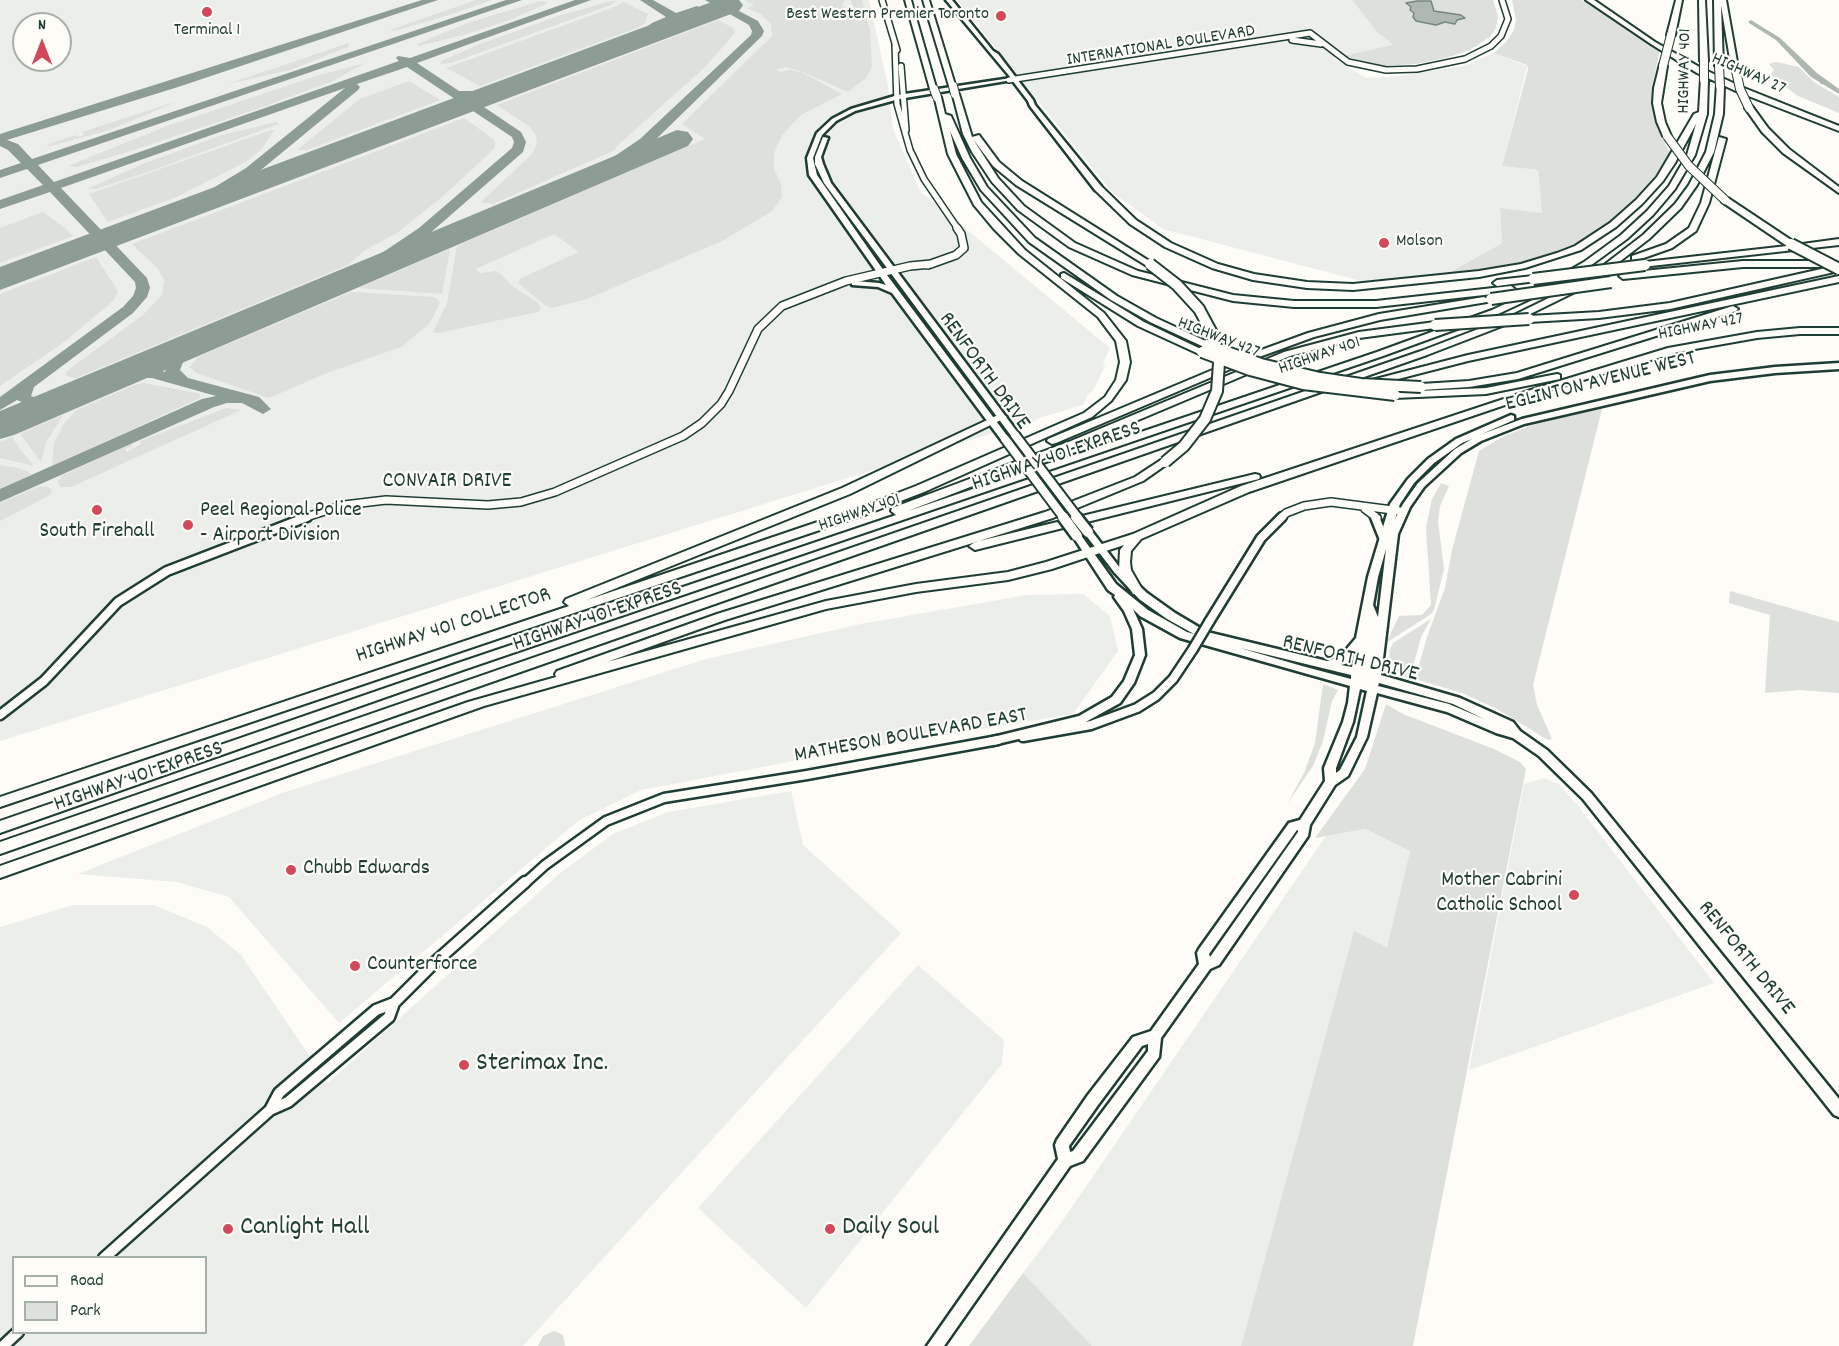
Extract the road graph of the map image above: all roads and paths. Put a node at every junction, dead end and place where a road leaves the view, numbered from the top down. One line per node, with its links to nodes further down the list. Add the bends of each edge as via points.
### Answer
1 (882, 0): 17 (street, via 895,45)
2 (908, 0): 16 (highway, HIGHWAY 427)
3 (926, 0): 18 (highway, HIGHWAY 427, bridge)
4 (949, 0): 15 (main road, via 991,52 993,61)
5 (1589, 0): 22 (highway, HIGHWAY 27, via 1700,71)
6 (1600, 0): 21 (highway, HIGHWAY 27, via 1701,65)
7 (1679, 0): 27 (highway, bridge, via 1658,88 1657,104 1667,136 1689,166 1725,200 1791,244)
8 (1702, 0): 19 (highway, HIGHWAY 401, bridge)
9 (1717, 0): 20 (highway, HIGHWAY 401, bridge)
10 (1723, 0): 25 (highway, bridge, via 1736,71 1749,108 1786,151)
11 (1503, 1): 14 (street, via 1508,19 1497,40 1476,55 1454,62 1386,70 1348,62)
12 (1312, 35): 13 (street, INTERNATIONAL BOULEVARD); 14 (street); 15 (street, INTERNATIONAL BOULEVARD)
13 (1292, 40): 14 (street); 15 (street, INTERNATIONAL BOULEVARD)
14 (1328, 48)
15 (1013, 81): 17 (main road, RENFORTH DRIVE); 24 (main road, via 1024,102 1032,105)
16 (936, 95): 23 (highway, HIGHWAY 427); 38 (highway, via 984,188 1032,240 1114,298)
17 (901, 98): 29 (street, CONVAIR DRIVE, via 906,140 924,179 961,234 964,248 948,259); 29 (main road, RENFORTH DRIVE, via 839,123 822,142 818,157 828,183); 30 (main road, RENFORTH DRIVE, via 868,105 834,120 819,134 810,158 813,175)
18 (957, 98): 36 (highway, HIGHWAY 427, via 970,142 987,170 1021,208 1046,228 1114,265); 52 (highway, bridge, via 982,147 1009,175 1177,285 1198,309 1213,335 1219,363 1217,391 1205,419 1184,446 1130,483 1048,515)
19 (1704, 103): 24 (highway, via 1666,171 1613,225 1560,255 1479,274 1353,287 1253,277 1215,266 1161,241 1133,222); 51 (highway, HIGHWAY 401, via 1691,155 1650,213 1597,257 1521,300 1413,343)
20 (1719, 114): 31 (highway, via 1722,140 1699,220 1683,238 1635,258); 43 (highway, HIGHWAY 401, via 1705,163 1678,206 1638,245 1589,279 1474,335)
21 (1839, 123)
22 (1839, 129)
23 (961, 174): 38 (highway, HIGHWAY 427, via 1002,223 1056,271 1116,311); 45 (highway, via 977,203 1011,242 1113,328 1123,346 1124,373 1116,390 1088,415)
24 (1098, 188): 31 (highway, via 1124,221 1161,246 1207,267 1269,283 1367,290)
25 (1839, 191)
26 (1839, 242): 31 (highway, bridge)
27 (1839, 267): 28 (highway, HIGHWAY 427, bridge, via 1793,263); 51 (highway, bridge, via 1670,306 1599,315 1397,328 1346,338 1268,361 1075,443)
28 (1691, 269): 36 (highway, HIGHWAY 427, via 1340,305 1256,301); 45 (highway, bridge, via 1379,317 1303,337 1032,449)
29 (895, 272): 30 (street, CONVAIR DRIVE); 42 (main road, RENFORTH DRIVE)
30 (883, 275): 33 (street, CONVAIR DRIVE); 34 (street, CONVAIR DRIVE); 35 (main road, RENFORTH DRIVE)
31 (1534, 275): 36 (highway, via 1339,300 1278,300)
32 (1837, 279): 38 (highway, bridge, via 1540,370 1478,383 1381,386 1320,378); 43 (highway, via 1457,360)
33 (840, 284): 34 (street, CONVAIR DRIVE); 61 (street, CONVAIR DRIVE, via 810,293 775,311 754,335 721,404 683,436 536,498 488,505 399,500 353,503 176,566 118,602 44,681)
34 (855, 284): 35 (main road, via 879,285)
35 (897, 292): 42 (main road, RENFORTH DRIVE)
36 (1206, 292)
37 (1839, 331): 39 (highway, HIGHWAY 427, via 1757,334)
38 (1205, 349): 39 (highway, HIGHWAY 427, bridge, via 1250,370 1303,384 1395,395 1485,392)
39 (1676, 350): 44 (highway)
40 (1839, 361): 47 (main road, EGLINTON AVENUE WEST, via 1714,372 1514,417 1459,441 1431,461 1411,481)
41 (1839, 366): 47 (main road, EGLINTON AVENUE WEST, via 1710,378 1522,422 1458,451)
42 (997, 419): 50 (main road, RENFORTH DRIVE, bridge, via 1005,439 1077,536); 50 (main road, RENFORTH DRIVE, bridge, via 1015,435 1089,532); 57 (highway, via 810,506)
43 (1209, 427): 66 (highway, HIGHWAY 401 EXPRESS)
44 (1364, 448): 48 (highway, via 1245,489); 52 (highway)
45 (920, 489): 57 (highway, HIGHWAY 401 COLLECTOR)
46 (1357, 504): 47 (street, MATHESON BOULEVARD EAST); 49 (street, via 1376,516); 62 (street, MATHESON BOULEVARD EAST, bridge, via 1304,506 1276,521 1261,538 1173,679 1137,708 1074,730)
47 (1399, 508): 49 (main road, EGLINTON AVENUE WEST); 55 (main road, EGLINTON AVENUE WEST, via 1385,592)
48 (1138, 536): 50 (highway); 54 (highway, via 1126,550 1124,562)
49 (1383, 537): 55 (main road, EGLINTON AVENUE WEST, via 1371,589)
50 (1094, 549): 53 (main road, RENFORTH DRIVE); 54 (main road, RENFORTH DRIVE); 60 (highway, via 1008,576 883,594 807,610)
51 (764, 564): 65 (highway, HIGHWAY 401 EXPRESS)
52 (826, 584): 60 (highway)
53 (1112, 587): 58 (main road, RENFORTH DRIVE, via 1144,613 1184,635 1302,670); 62 (main road, via 1132,619 1140,655 1129,683 1116,700 1082,720)
54 (1137, 591): 58 (main road, RENFORTH DRIVE, via 1204,635 1302,658)
55 (1373, 614): 56 (main road, EGLINTON AVENUE WEST); 59 (main road, EGLINTON AVENUE WEST)
56 (1361, 639): 58 (main road, via 1344,660); 59 (main road, EGLINTON AVENUE WEST)
57 (435, 655): 64 (highway, HIGHWAY 401 COLLECTOR)
58 (1327, 671): 59 (main road, RENFORTH DRIVE)
59 (1366, 681): 63 (main road, EGLINTON AVENUE WEST, via 1330,768); 63 (main road, EGLINTON AVENUE WEST, via 1362,737 1344,773); 69 (main road, RENFORTH DRIVE, via 1516,734 1554,762 1578,786)
60 (472, 705): 67 (highway)
61 (0, 715)
62 (993, 741): 71 (street, MATHESON BOULEVARD EAST, via 664,798 590,830 434,964 394,1003 389,1017 288,1102 270,1110)
63 (1331, 782): 68 (main road, EGLINTON AVENUE WEST, via 1304,824 1293,826 1203,953 1206,965)
64 (0, 802)
65 (0, 826)
66 (0, 848)
67 (0, 872)
68 (1155, 1036): 70 (main road, EGLINTON AVENUE WEST, via 1154,1053 1078,1156); 70 (main road, EGLINTON AVENUE WEST, via 1138,1041 1093,1100 1062,1145)
69 (1839, 1110)
70 (1065, 1161): 74 (main road, EGLINTON AVENUE WEST)
71 (105, 1256)
72 (16, 1334): 73 (street)
73 (3, 1346)
74 (935, 1346)

